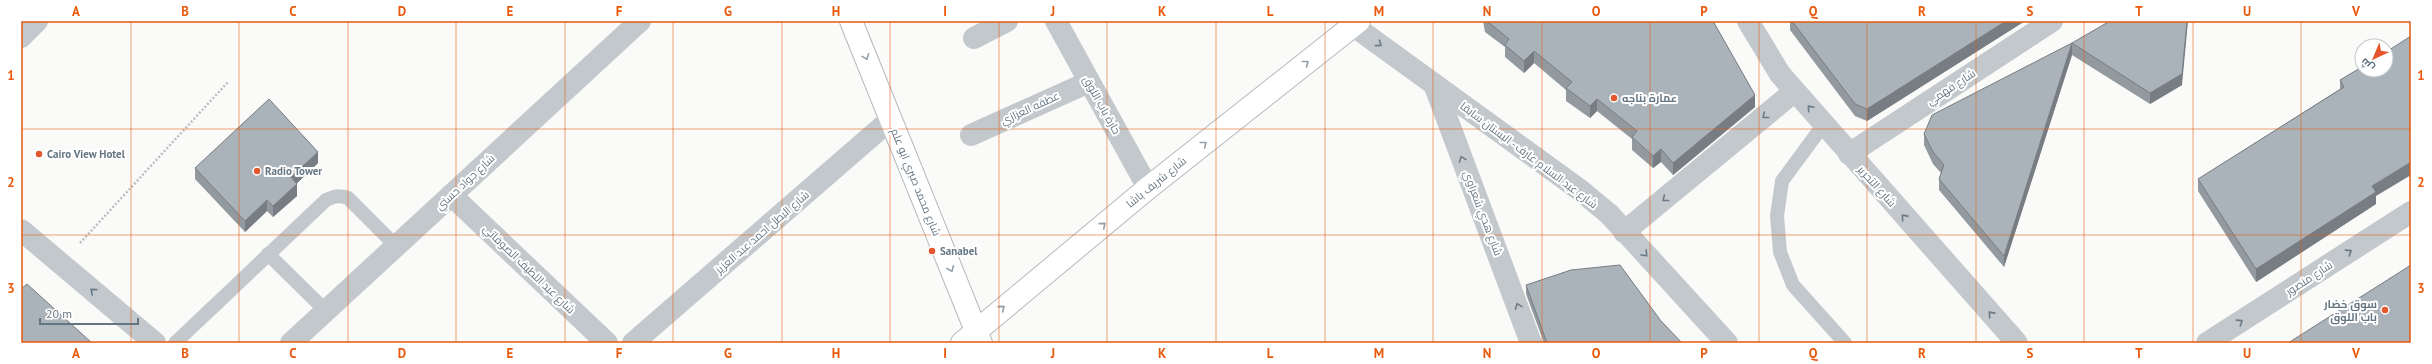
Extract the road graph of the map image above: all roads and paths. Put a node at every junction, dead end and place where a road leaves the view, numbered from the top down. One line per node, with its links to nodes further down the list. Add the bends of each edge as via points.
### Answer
1 (37, 21): 9 (street)
2 (640, 21): 20 (street, شارع جواد حسني)
3 (851, 21): 15 (main road, شارع محمد صبري ابو علم, one-way to 15)
4 (1007, 21): 10 (street)
5 (1056, 21): 12 (street, حارة باب اللوق)
6 (1748, 21): 14 (street, شارع التحرير, via 1780,74)
7 (2052, 21): 18 (street, شارع فهمي)
8 (1353, 22): 13 (street, شارع عبد السلام عارف - البستان سابقا, one-way to 13); 19 (main road, شارع شريف باشا, one-way to 8)
9 (21, 37)
10 (974, 38)
11 (228, 82): 26 (path)
12 (1089, 82): 17 (street, عطفه العزازي); 19 (street, حارة باب اللوق)
13 (1434, 84): 23 (street, شارع عبد السلام عارف - البستان سابقا, via 1580,190 1609,214); 34 (street, شارع هدي شعراوي, one-way to 13)
14 (1795, 91): 16 (street, شارع التحرير, one-way to 14); 23 (street, one-way to 23)
15 (890, 120): 28 (main road, شارع محمد صبري ابو علم, one-way to 28); 33 (street, شارع البطل احمد عبد العزيز)
16 (1824, 124): 18 (street, شارع التحرير); 36 (lane, via 1782,181 1777,216 1780,252 1793,285)
17 (971, 135)
18 (1849, 154): 37 (street, شارع التحرير, one-way to 18)
19 (1148, 188): 28 (main road, شارع شريف باشا, one-way to 19)
20 (451, 195): 24 (street, شارع جواد حسني); 32 (street, شارع عبد اللطيف الصوفاتي)
21 (2411, 212): 38 (street, شارع منصور, one-way to 21)
22 (21, 230): 26 (street)
23 (1624, 232): 35 (street, شارع عبد السلام عارف - البستان سابقا, one-way to 35)
24 (396, 246): 25 (lane, via 348,198 341,195 326,200); 27 (street, شارع جواد حسني)
25 (268, 254): 27 (lane); 30 (lane)
26 (61, 264): 29 (street, one-way to 26)
27 (326, 311): 31 (street, شارع جواد حسني)
28 (973, 339)
29 (155, 343)
30 (175, 343)
31 (291, 343)
32 (607, 343)
33 (633, 343)
34 (1531, 343)
35 (1727, 343)
36 (1845, 343)
37 (2017, 343)
38 (2207, 343)

